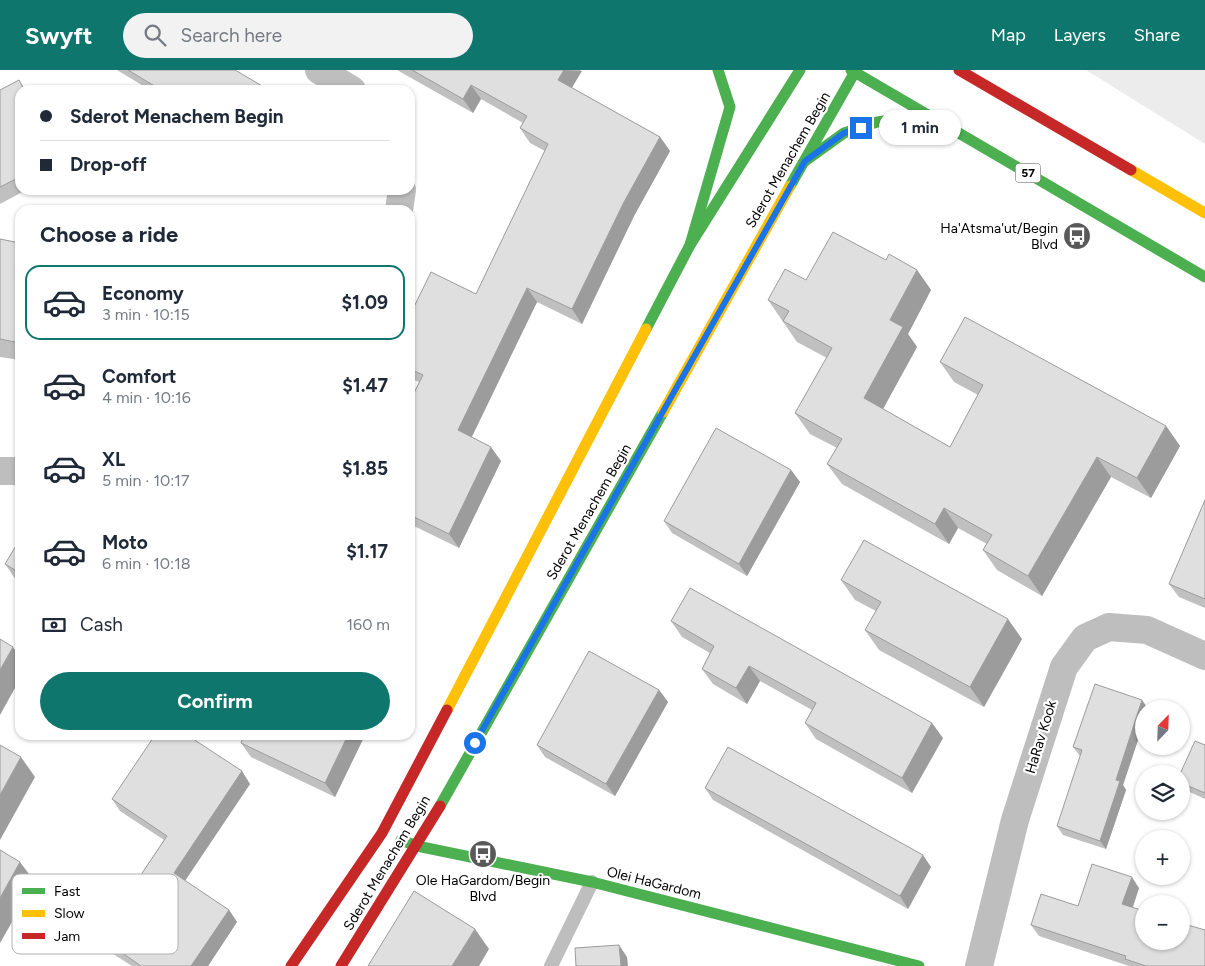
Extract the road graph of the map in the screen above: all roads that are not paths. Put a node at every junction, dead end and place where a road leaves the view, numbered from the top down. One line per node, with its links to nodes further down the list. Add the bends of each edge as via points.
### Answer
1 (318, 70): 7 (street)
2 (718, 70): 12 (main road, via 730,107)
3 (800, 70): 12 (main road, Sderot Menachem Begin)
4 (959, 70): 8 (main road)
5 (984, 70): 8 (main road)
6 (854, 71): 9 (main road, 57); 10 (main road, Sderot Menachem Begin)
7 (344, 85)
8 (1012, 101): 11 (main road)
9 (928, 115): 10 (main road, via 877,122 844,133); 13 (main road, 57)
10 (805, 161): 18 (main road, Sderot Menachem Begin)
11 (1205, 213)
12 (690, 245): 17 (main road, Sderot Menachem Begin)
13 (1205, 277)
14 (15, 471): 15 (street)
15 (0, 472)
16 (1205, 656): 24 (street, HaRav Kook, via 1147,630 1109,627 1086,638 1064,667 1015,820)
17 (382, 833): 18 (main road, Olei HaGardom); 20 (main road, Sderot Menachem Begin)
18 (417, 846): 19 (main road, Olei HaGardom); 21 (main road, Sderot Menachem Begin)
19 (592, 882): 22 (lane); 23 (main road, Olei HaGardom)
20 (291, 966)
21 (341, 966)
22 (551, 966)
23 (919, 966)
24 (979, 966)

